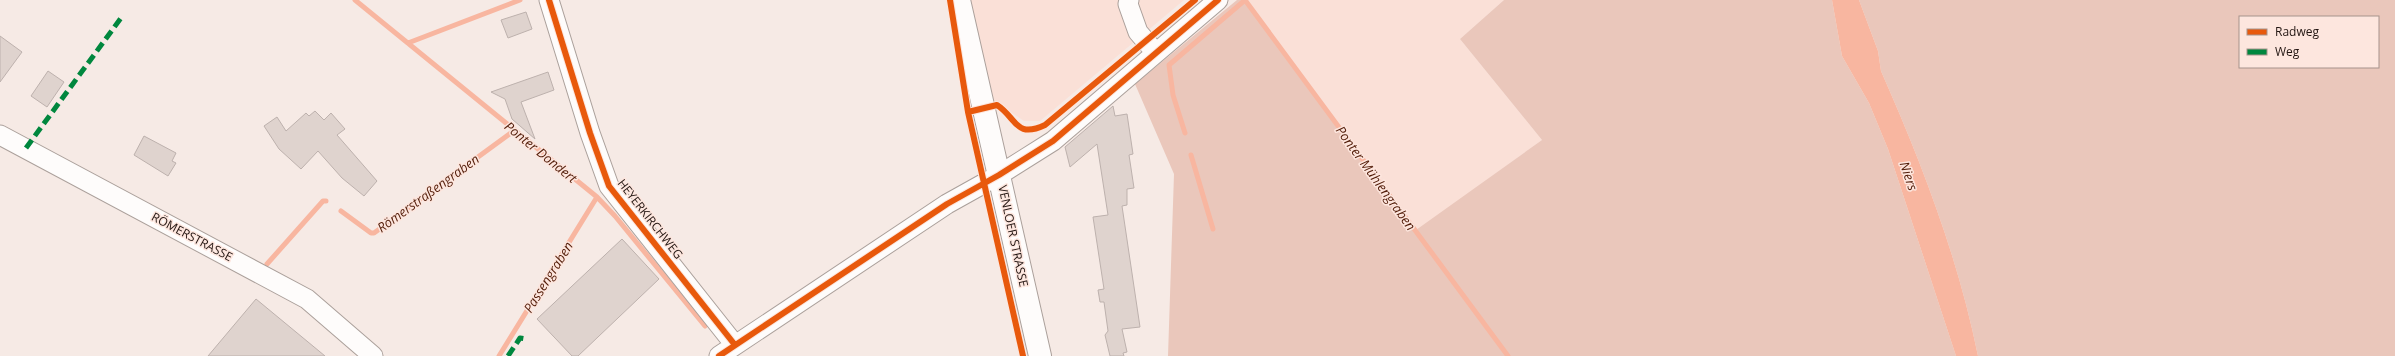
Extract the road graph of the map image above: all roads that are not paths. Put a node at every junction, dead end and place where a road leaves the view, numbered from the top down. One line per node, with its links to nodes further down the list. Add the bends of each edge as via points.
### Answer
1 (549, 0): 8 (street, HEYERKIRCHWEG, via 609,186)
2 (960, 0): 7 (main road, VENLOER STRASSE)
3 (1129, 0): 5 (street, via 1128,4 1138,32)
4 (1218, 0): 5 (street)
5 (1156, 53): 7 (street, via 1053,141)
6 (0, 135): 9 (street, RÖMERSTRASSE, via 307,299)
7 (999, 175): 8 (street, via 947,204); 11 (main road, VENLOER STRASSE)
8 (735, 345): 10 (street)
9 (373, 356)
10 (719, 356)
11 (1040, 356)

